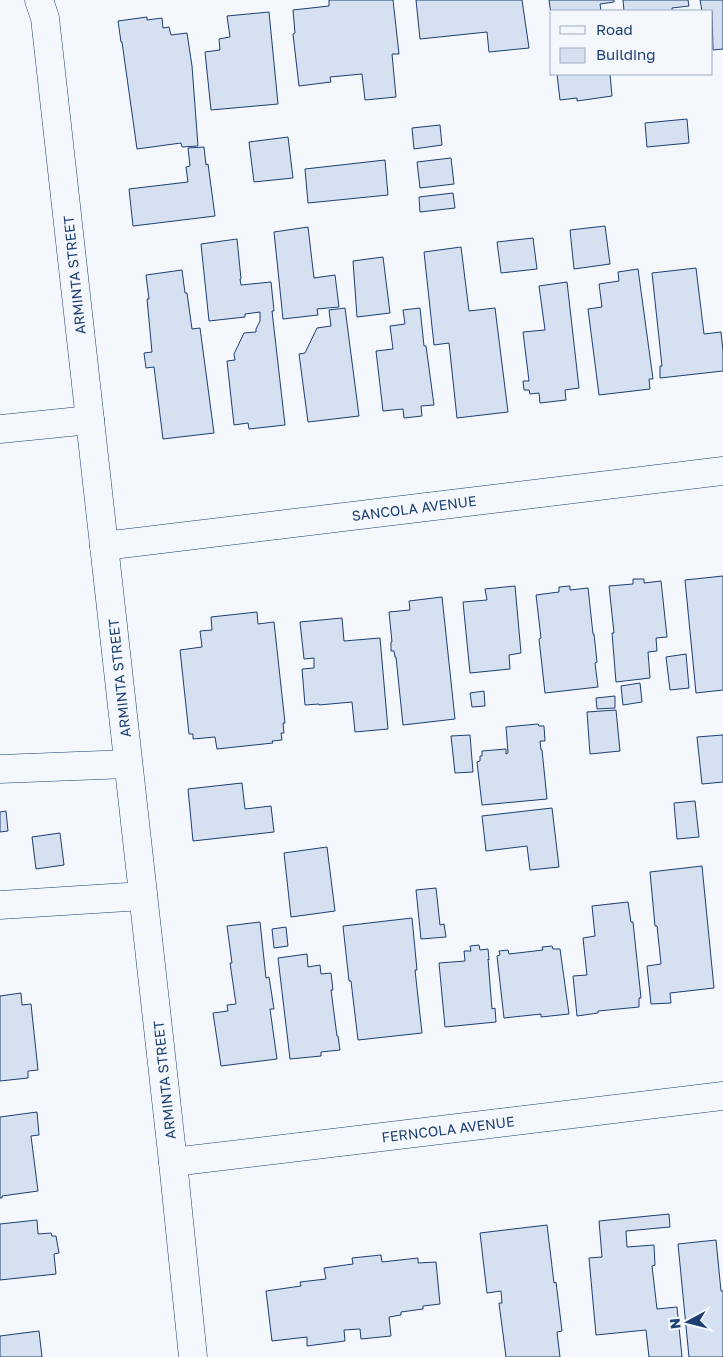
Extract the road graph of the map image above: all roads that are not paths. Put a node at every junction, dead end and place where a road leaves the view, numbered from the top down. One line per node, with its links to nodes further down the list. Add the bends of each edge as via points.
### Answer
1 (39, 0): 2 (street, ARMINTA STREET, via 45,18)
2 (90, 420): 3 (street); 5 (street, ARMINTA STREET)
3 (0, 429)
4 (723, 471): 5 (street, SANCOLA AVENUE)
5 (104, 546): 6 (street, ARMINTA STREET)
6 (128, 764): 7 (street); 8 (street, ARMINTA STREET)
7 (0, 769)
8 (143, 896): 9 (street); 11 (street, ARMINTA STREET)
9 (0, 906)
10 (723, 1096): 11 (street, FERNCOLA AVENUE)
11 (173, 1162): 12 (street, ARMINTA STREET)
12 (193, 1357)

